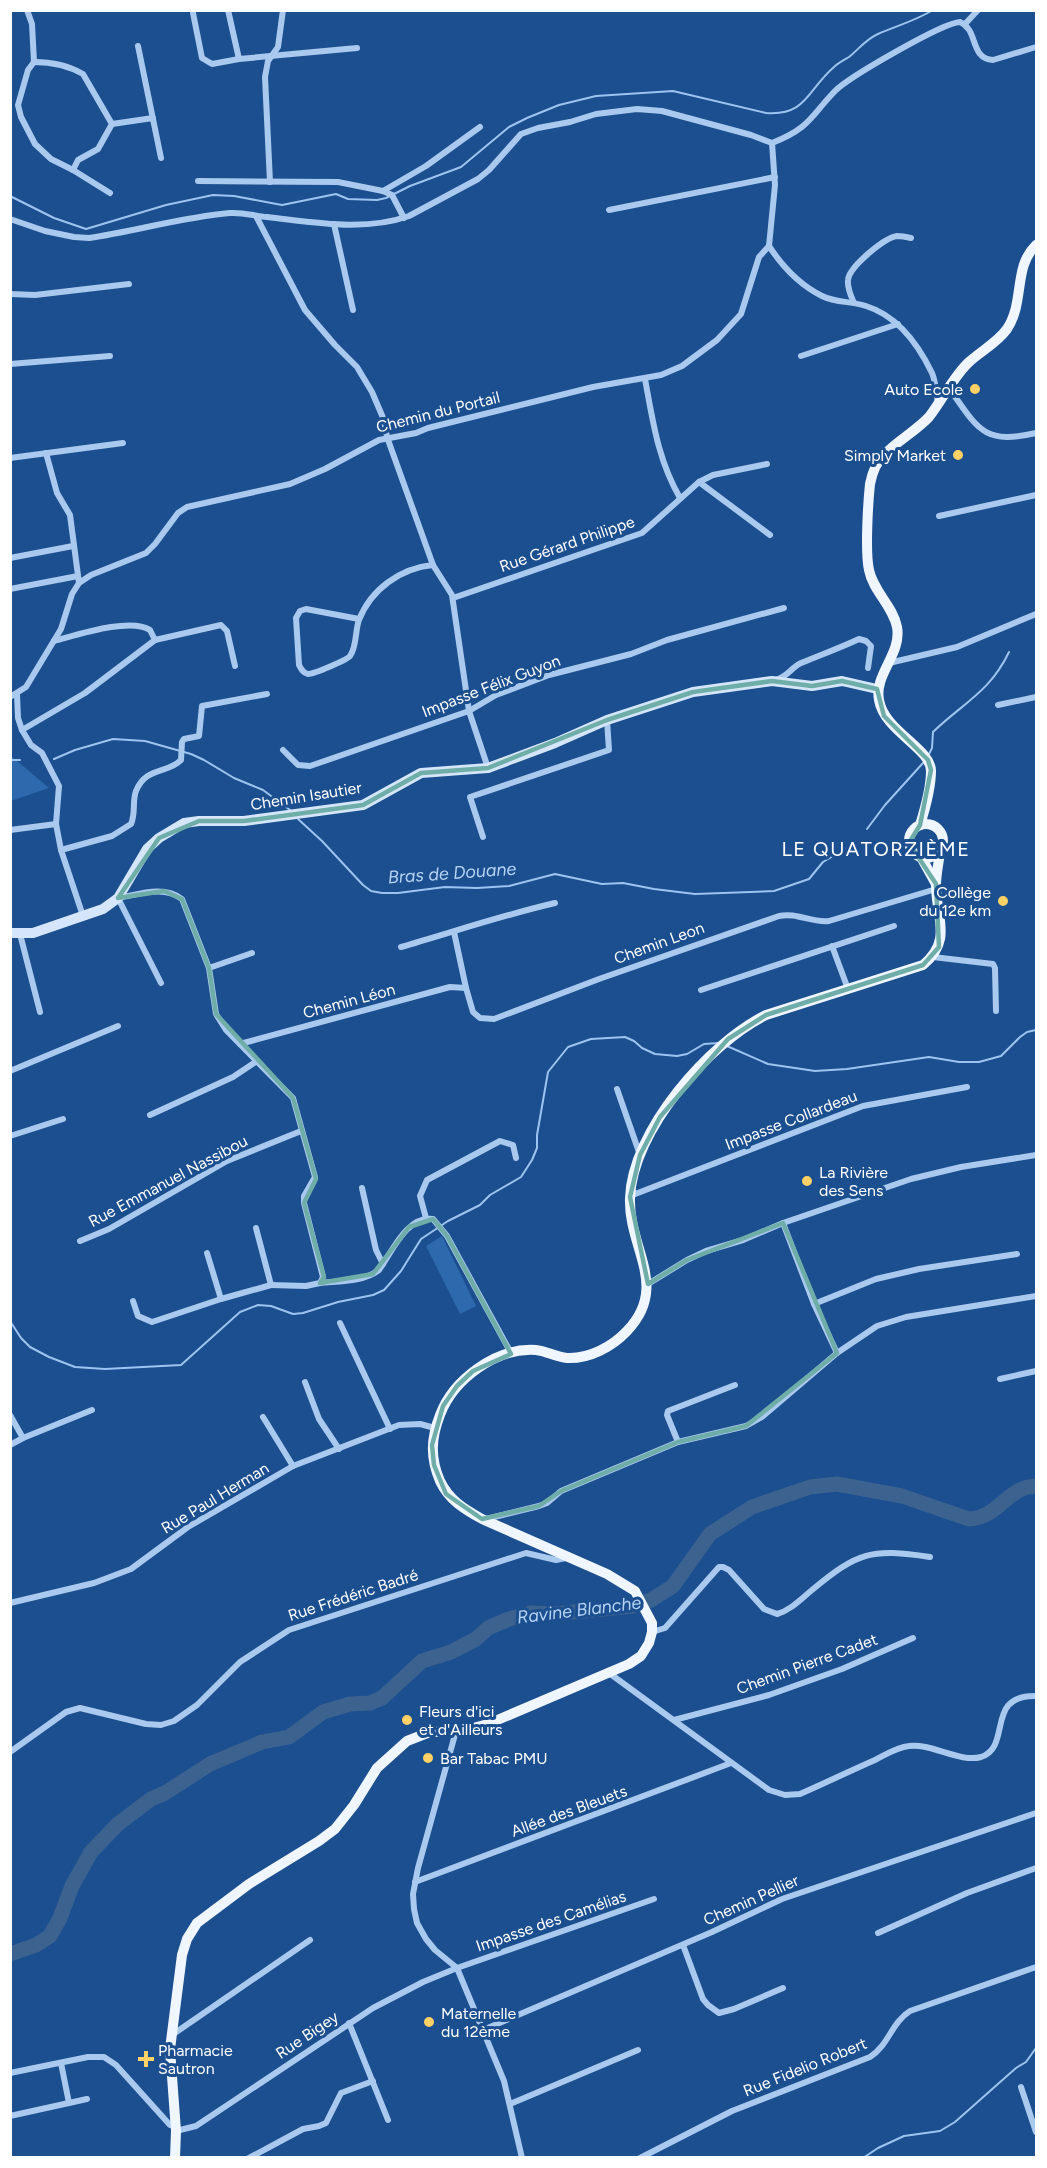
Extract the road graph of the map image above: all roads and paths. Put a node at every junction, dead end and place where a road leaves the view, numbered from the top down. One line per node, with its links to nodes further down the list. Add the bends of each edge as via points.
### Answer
1 (27, 10): 12 (street, via 32,24)
2 (228, 10): 11 (street)
3 (283, 10): 10 (street, via 278,47)
4 (978, 10): 6 (street)
5 (193, 13): 11 (street, via 206,62)
6 (965, 24): 8 (street, via 977,52 987,59); 16 (street, via 949,24 897,52 836,90 804,128)
7 (138, 46): 13 (street)
8 (1036, 47)
9 (357, 48): 10 (street)
10 (271, 57): 11 (street); 21 (street, via 265,77)
11 (239, 58)
12 (34, 62): 14 (street, via 83,74); 18 (street, via 18,105 21,117 35,144 51,159)
13 (153, 118): 14 (street); 17 (street)
14 (112, 124): 18 (street, via 98,149 78,159)
15 (480, 127): 22 (street)
16 (772, 143): 19 (street, Chemin du Portail); 26 (street, via 662,111 605,112 521,134 478,179)
17 (161, 158)
18 (73, 170): 23 (street)
19 (776, 177): 24 (street); 31 (street, Chemin du Portail)
20 (198, 181): 21 (street)
21 (270, 182): 22 (street, via 338,182)
22 (383, 191): 26 (street, via 392,195)
23 (110, 193)
24 (609, 210)
25 (256, 216): 27 (street, via 210,215 89,238 45,231); 28 (street); 44 (street, via 305,310 357,367 372,392)
26 (404, 218): 28 (street, via 381,223)
27 (10, 219)
28 (334, 224): 35 (street)
29 (911, 238): 34 (street, via 896,236 886,240 850,273 849,291)
30 (1036, 245): 41 (main road, via 1026,258 1013,318 993,345 970,362)
31 (769, 246): 34 (street, via 808,288 837,301); 40 (street, Chemin du Portail, via 759,257 741,314 717,340 682,366)
32 (129, 284): 33 (street, via 35,295)
33 (10, 294)
34 (854, 303): 36 (street)
35 (353, 310)
36 (898, 324): 38 (street); 42 (street, via 908,333 933,374)
37 (110, 356): 39 (street)
38 (801, 356)
39 (10, 364)
40 (645, 379): 44 (street, Chemin du Portail, via 593,387); 51 (street, via 659,454)
41 (949, 388): 42 (main road); 43 (street, via 976,426 991,435 1018,438)
42 (938, 404): 65 (main road, via 927,419 882,456 870,484 869,572 892,613 898,633)
43 (1036, 433)
44 (387, 437): 56 (street); 57 (street, Chemin du Portail, via 290,484 187,507 146,553)
45 (123, 443): 46 (street)
46 (46, 453): 47 (street); 54 (street, via 57,493 70,515)
47 (10, 458)
48 (767, 464): 49 (street, Rue Gérard Philippe)
49 (699, 482): 51 (street, Rue Gérard Philippe); 53 (street)
50 (1036, 495): 52 (street)
51 (680, 498): 59 (street, Rue Gérard Philippe, via 642,533)
52 (939, 516)
53 (770, 535)
54 (73, 546): 55 (street); 57 (street)
55 (10, 558)
56 (433, 565): 59 (street); 62 (street, via 395,576 379,590)
57 (78, 579): 58 (street, Chemin du Portail); 64 (street, via 62,629)
58 (10, 589)
59 (453, 598): 74 (street)
60 (784, 608): 74 (street, Impasse Félix Guyon, via 549,675 496,695)
61 (1036, 614): 65 (street, via 957,647)
62 (359, 619): 62 (street, via 348,658 313,673 302,670 297,615 300,611)
63 (155, 640): 64 (street, via 150,630 137,626); 66 (street, via 220,626 227,631); 76 (street, via 85,693)
64 (54, 641): 71 (street, via 26,687)
65 (889, 663): 69 (main road)
66 (235, 666)
67 (868, 668): 68 (street, Chemin Isautier, via 871,646 859,639 799,664 786,677)
68 (772, 681): 69 (main road, Chemin Isautier, via 812,686 842,681); 75 (main road, Chemin Isautier, via 693,692)
69 (878, 688): 80 (main road, via 884,716 921,752 932,770)
70 (267, 694): 83 (street, via 202,706 199,736 184,739 178,764 155,771 140,784 135,793 133,820 128,826 112,836)
71 (14, 695): 76 (street)
72 (1036, 697): 73 (street)
73 (998, 705)
74 (469, 711): 77 (street, Impasse Félix Guyon, via 310,766 298,765); 78 (street)
75 (607, 720): 78 (main road, Chemin Isautier); 82 (street, via 609,750 470,797)
76 (22, 730): 79 (street, via 42,753 59,786)
77 (283, 750)
78 (488, 768): 87 (main road, Chemin Isautier, via 422,773 363,805 244,821 184,823 147,849)
79 (56, 824): 81 (street); 83 (street)
80 (926, 825): 84 (main road, via 938,828 943,837); 85 (main road, via 912,832 909,843)
81 (10, 830)
82 (483, 837)
83 (61, 850): 89 (street)
84 (940, 851): 85 (main road, via 932,857); 86 (main road)
85 (921, 857): 86 (main road)
86 (936, 887): 96 (main road, via 942,935); 99 (street, Chemin Leon, via 829,921 790,914 779,916 494,1019 480,1018 473,1012)
87 (118, 898): 89 (main road, Chemin Isautier); 97 (street, via 173,892 182,899); 98 (street)
88 (555, 903): 91 (street)
89 (83, 917): 92 (main road, Chemin Isautier, via 33,933)
90 (894, 926): 94 (street)
91 (454, 932): 93 (street); 99 (street, Chemin Leon)
92 (15, 934): 103 (street)
93 (401, 946)
94 (832, 946): 100 (street); 101 (street)
95 (252, 953): 97 (street)
96 (933, 957): 101 (main road, via 923,965); 102 (street, via 993,964)
97 (209, 968): 105 (street, via 216,1014)
98 (161, 983)
99 (465, 988): 105 (street, Chemin Léon, via 450,987)
100 (701, 990)
101 (848, 990): 114 (main road, via 766,1015 728,1039 674,1097)
102 (996, 1011)
103 (40, 1012)
104 (118, 1026): 107 (street)
105 (240, 1044): 106 (street)
106 (257, 1061): 110 (street, via 233,1077); 112 (street, via 293,1098)
107 (10, 1071)
108 (967, 1087): 118 (street, Impasse Collardeau, via 863,1106)
109 (617, 1089): 114 (street)
110 (150, 1115)
111 (63, 1119): 113 (street)
112 (301, 1131): 122 (street, Rue Emmanuel Nassibou, via 227,1161); 126 (street, via 315,1177 304,1203 323,1273)
113 (10, 1136)
114 (640, 1155): 118 (main road)
115 (1036, 1155): 120 (street, via 911,1179)
116 (516, 1158): 119 (street, via 513,1145 500,1141 427,1180 420,1196)
117 (362, 1188): 125 (street, via 376,1250)
118 (630, 1197): 127 (main road)
119 (426, 1218): 125 (street, via 409,1227); 135 (street, via 438,1224 447,1236)
120 (783, 1223): 127 (street, via 687,1260); 132 (street)
121 (256, 1228): 128 (street)
122 (80, 1241)
123 (207, 1253): 130 (street)
124 (1017, 1254): 132 (street, via 876,1279)
125 (383, 1264): 126 (street, via 363,1278)
126 (320, 1283): 128 (street)
127 (648, 1284): 135 (main road, via 640,1314 615,1342 599,1351 567,1358 536,1350)
128 (271, 1285): 130 (street)
129 (1036, 1296): 134 (street, via 906,1317 877,1326)
130 (221, 1299): 131 (street, via 152,1322 138,1316)
131 (133, 1301)
132 (814, 1304): 134 (street)
133 (340, 1323): 144 (street)
134 (837, 1353): 146 (street, via 746,1426)
135 (511, 1354): 143 (main road, via 473,1371 457,1386 443,1406)
136 (1036, 1371): 137 (street)
137 (1000, 1379)
138 (304, 1382): 148 (street, via 319,1419)
139 (735, 1385): 146 (street, via 668,1411)
140 (92, 1410): 145 (street)
141 (10, 1415): 145 (street)
142 (263, 1418): 149 (street)
143 (435, 1428): 144 (street, Rue Paul Herman, via 420,1424); 150 (main road, via 434,1465 446,1494)
144 (390, 1429): 148 (street, Rue Paul Herman)
145 (23, 1438): 147 (street)
146 (678, 1442): 150 (street, via 561,1491 547,1503)
147 (10, 1445)
148 (339, 1449): 149 (street, Rue Paul Herman)
149 (293, 1466): 153 (street, Rue Paul Herman, via 188,1527 131,1569 94,1583)
150 (482, 1520): 152 (main road)
151 (930, 1557): 154 (street, via 885,1552 854,1560 777,1614 764,1609 729,1570 719,1567 665,1628)
152 (567, 1558): 154 (main road, via 607,1574 635,1591); 160 (street, Rue Frédéric Badré, via 556,1560 526,1553 289,1630 240,1662 197,1706 174,1721 146,1724 80,1708 66,1713)
153 (10, 1603)
154 (652, 1627): 156 (main road, via 641,1656)
155 (914, 1638): 158 (street, Chemin Pierre Cadet, via 770,1695)
156 (609, 1673): 158 (street); 159 (main road, via 488,1724)
157 (1036, 1696): 161 (street, via 1022,1696 1010,1703 993,1745 982,1756 972,1758 907,1746 792,1795 770,1790)
158 (674, 1720): 161 (street)
159 (456, 1731): 164 (street); 174 (main road, via 430,1732 407,1741 370,1775 335,1828 196,1923 182,1955)
160 (10, 1752)
161 (731, 1763): 164 (street, Allée des Bleuets)
162 (1036, 1813): 168 (street, Chemin Pellier, via 782,1899)
163 (1036, 1868): 166 (street, via 967,1893)
164 (415, 1882): 170 (street, via 417,1923 435,1950)
165 (654, 1899): 170 (street, Impasse des Camélias)
166 (878, 1933)
167 (310, 1940): 174 (street)
168 (683, 1944): 171 (street, via 703,1999 719,2013); 173 (street, Chemin Pellier)
169 (1036, 1967): 191 (street, Rue Fidelio Robert, via 910,2011 898,2020 878,2052 870,2057 732,2111)
170 (457, 1968): 172 (street, Rue Bigey); 173 (street)
171 (783, 1988)
172 (350, 2023): 178 (street); 186 (street, Rue Bigey, via 196,2126)
173 (483, 2030): 182 (street)
174 (171, 2035): 186 (main road)
175 (638, 2050): 182 (street)
176 (61, 2063): 177 (street); 181 (street); 186 (street, via 97,2056 111,2060)
177 (10, 2073)
178 (373, 2080): 185 (street); 189 (street, via 341,2093 326,2122 303,2129)
179 (1021, 2086): 184 (street)
180 (87, 2099): 181 (street)
181 (69, 2103): 183 (street)
182 (510, 2104): 190 (street)
183 (10, 2116)
184 (1034, 2116): 187 (street)
185 (388, 2120)
186 (176, 2128): 188 (main road)
187 (1036, 2132)
188 (175, 2157)
189 (249, 2157)
190 (522, 2157)
191 (639, 2157)

